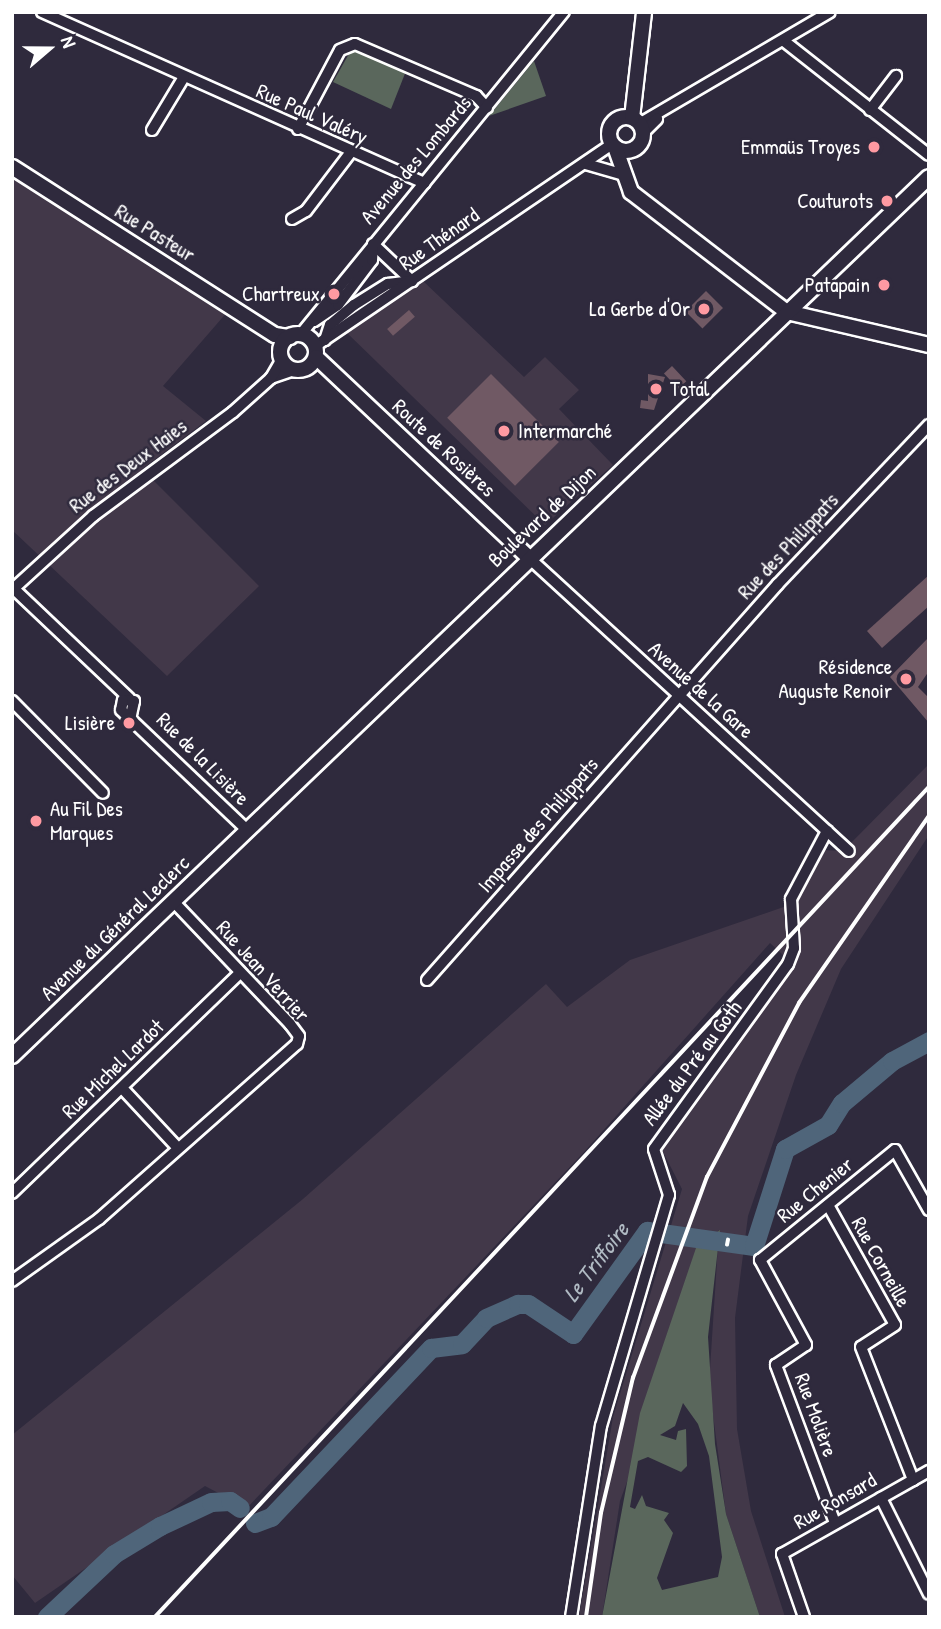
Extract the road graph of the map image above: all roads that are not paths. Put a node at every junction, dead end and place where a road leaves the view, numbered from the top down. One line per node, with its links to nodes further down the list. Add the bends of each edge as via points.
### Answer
1 (42, 12): 7 (street, Rue Paul Valéry)
2 (564, 12): 9 (street, Avenue des Lombards)
3 (644, 12): 8 (main road)
4 (830, 12): 5 (street)
5 (783, 41): 10 (street); 11 (street)
6 (896, 76): 10 (street)
7 (184, 77): 13 (street, Rue Paul Valéry); 14 (street)
8 (631, 103): 11 (street); 12 (main road)
9 (487, 108): 13 (street, via 476,96 355,44 341,50); 22 (street, Avenue des Lombards)
10 (870, 110): 17 (street)
11 (659, 116): 12 (street)
12 (633, 124): 15 (main road); 15 (main road, via 610,130)
13 (298, 129): 16 (street, Rue Paul Valéry)
14 (152, 130)
15 (619, 147): 18 (street, Rue Thénard); 21 (main road)
16 (351, 152): 22 (street, Rue Paul Valéry); 23 (street, via 306,211)
17 (929, 155)
18 (586, 164): 21 (street); 25 (street, Rue Thénard)
19 (12, 167): 27 (main road, Rue Pasteur)
20 (929, 177): 26 (main road, Boulevard de Dijon)
21 (624, 178): 26 (main road, via 631,192)
22 (425, 183): 24 (street, Avenue des Lombards)
23 (292, 219)
24 (373, 244): 25 (street); 27 (street, Avenue des Lombards, via 372,260 338,304)
25 (412, 281): 29 (street, Rue Thénard)
26 (788, 312): 28 (main road); 34 (main road, Boulevard de Dijon)
27 (289, 340): 29 (main road, Route de Rosières); 30 (main road); 32 (street, Rue des Deux Haies)
28 (929, 345)
29 (319, 348): 30 (main road); 31 (main road, Route de Rosières)
30 (300, 369): 31 (main road, Route de Rosières); 32 (street, Rue des Deux Haies)
31 (328, 374): 34 (main road, Route de Rosières, via 419,451)
32 (271, 378): 35 (street, Rue des Deux Haies, via 48,552)
33 (929, 425): 36 (street, Rue des Philippats)
34 (528, 557): 36 (street, Avenue de la Gare); 39 (main road, Boulevard de Dijon)
35 (13, 589): 39 (street, Rue de la Lisière, via 137,706 131,715)
36 (678, 696): 40 (street, Avenue de la Gare); 44 (street, Impasse des Philippats)
37 (12, 701): 38 (street)
38 (103, 793)
39 (247, 830): 42 (main road, Avenue du Général Leclerc)
40 (827, 831): 41 (street, Avenue de la Gare); 58 (street, Allée du Pré au Goth, via 792,899 794,948 788,964 657,1141 656,1157 669,1195 601,1426)
41 (849, 851)
42 (173, 901): 43 (street, Rue Jean Verrier); 45 (main road, Avenue du Général Leclerc)
43 (240, 973): 46 (street, Rue Michel Lardot); 47 (street, Rue Jean Verrier, via 299,1035 297,1044)
44 (427, 980)
45 (12, 1056)
46 (122, 1088): 47 (street); 48 (street, Rue Michel Lardot)
47 (178, 1148): 52 (street, Rue Jean Verrier, via 99,1219)
48 (12, 1193)
49 (828, 1205): 50 (street, Rue Chenier, via 895,1150); 51 (street, Rue Chenier); 54 (street, Rue Corneille, via 895,1325 861,1347)
50 (929, 1210)
51 (760, 1260): 56 (street, Rue Molière, via 806,1345 776,1366)
52 (12, 1281)
53 (929, 1471): 54 (street, Rue Ronsard)
54 (913, 1480): 55 (street, Rue Ronsard)
55 (881, 1497): 56 (street, Rue Ronsard); 57 (street)
56 (835, 1523): 59 (street, Rue Ronsard, via 782,1554)
57 (929, 1594)
58 (571, 1617)
59 (804, 1617)

